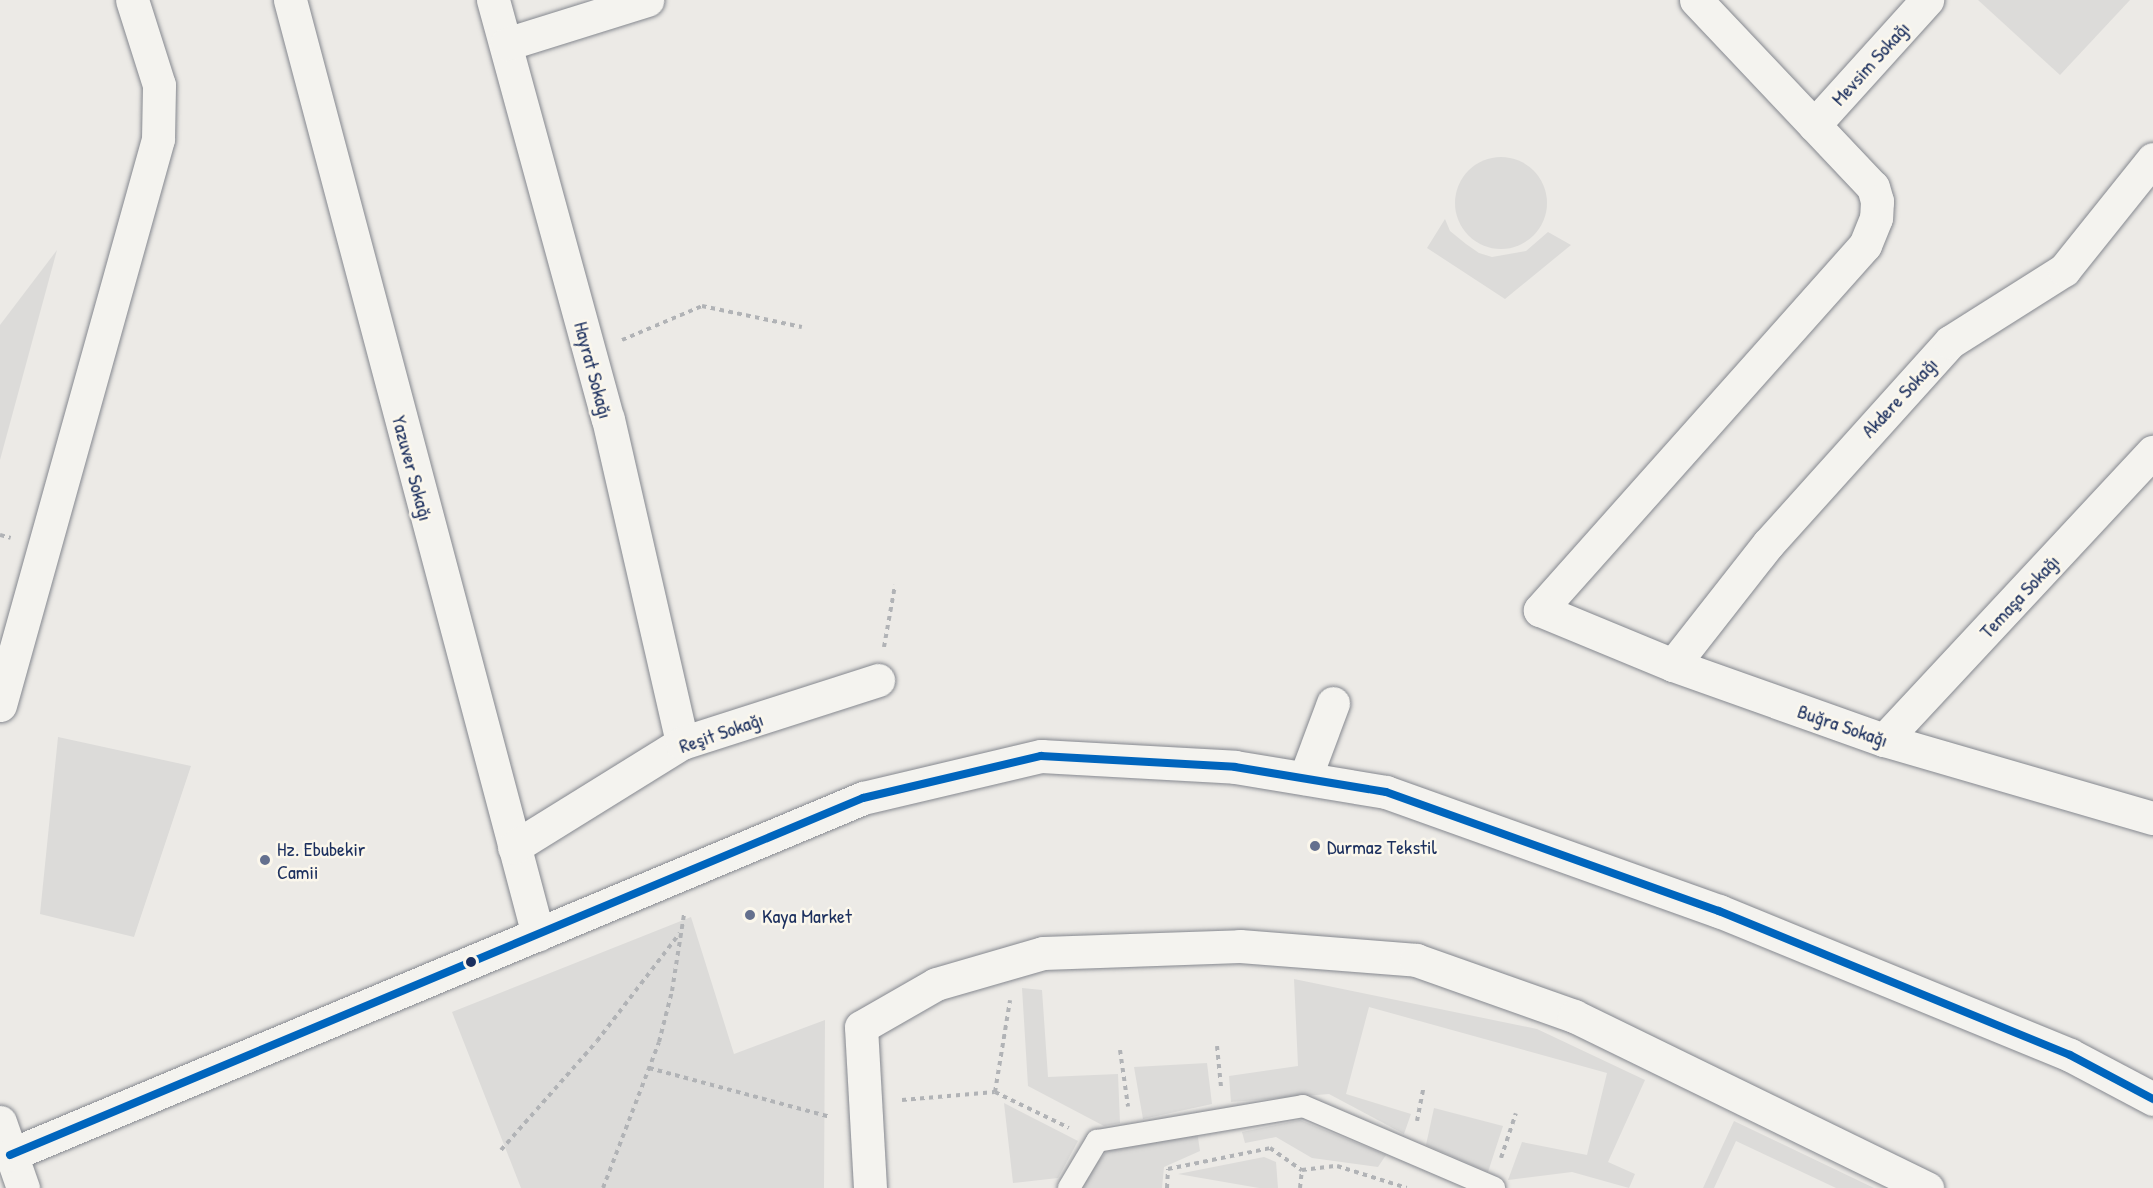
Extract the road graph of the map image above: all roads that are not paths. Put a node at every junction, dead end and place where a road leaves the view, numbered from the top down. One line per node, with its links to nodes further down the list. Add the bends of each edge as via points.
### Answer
1 (132, 0): 14 (street, via 159,85 158,139)
2 (290, 0): 19 (street, Yazuver Sokağı)
3 (493, 0): 7 (street, Hayrat Sokağı)
4 (647, 0): 7 (street)
5 (1696, 0): 8 (street)
6 (1927, 0): 8 (street, Mevsim Sokağı)
7 (506, 44): 16 (street, Hayrat Sokağı, via 608,419)
8 (1814, 125): 11 (street, Buğra Sokağı, via 1873,187 1876,218 1865,245 1540,610)
9 (2153, 159): 11 (street, Akdere Sokağı, via 2064,270 1950,342 1768,544)
10 (2153, 452): 15 (street, Temaşa Sokağı)
11 (1673, 665): 15 (street, Buğra Sokağı)
12 (878, 680): 16 (street, Reşit Sokağı)
13 (1333, 702): 17 (street)
14 (0, 705)
15 (1884, 740): 18 (street, Buğra Sokağı)
16 (682, 743): 19 (street, Reşit Sokağı)
17 (1305, 778): 20 (street, via 1235,767 1041,756 863,798); 21 (street, via 1386,792 1719,911 2070,1055)
18 (2150, 813)
19 (514, 847): 20 (street, Yazuver Sokağı)
20 (538, 935): 23 (street)
21 (2153, 1099)
22 (0, 1122): 23 (street)
23 (10, 1155): 24 (street)
24 (23, 1188)
25 (870, 1188): 28 (street, via 861,1027 936,984 1043,953 1240,946 1416,960 1574,1016)
26 (1069, 1188): 27 (lane, via 1097,1141 1303,1106)
27 (1493, 1188)
28 (1926, 1188)

